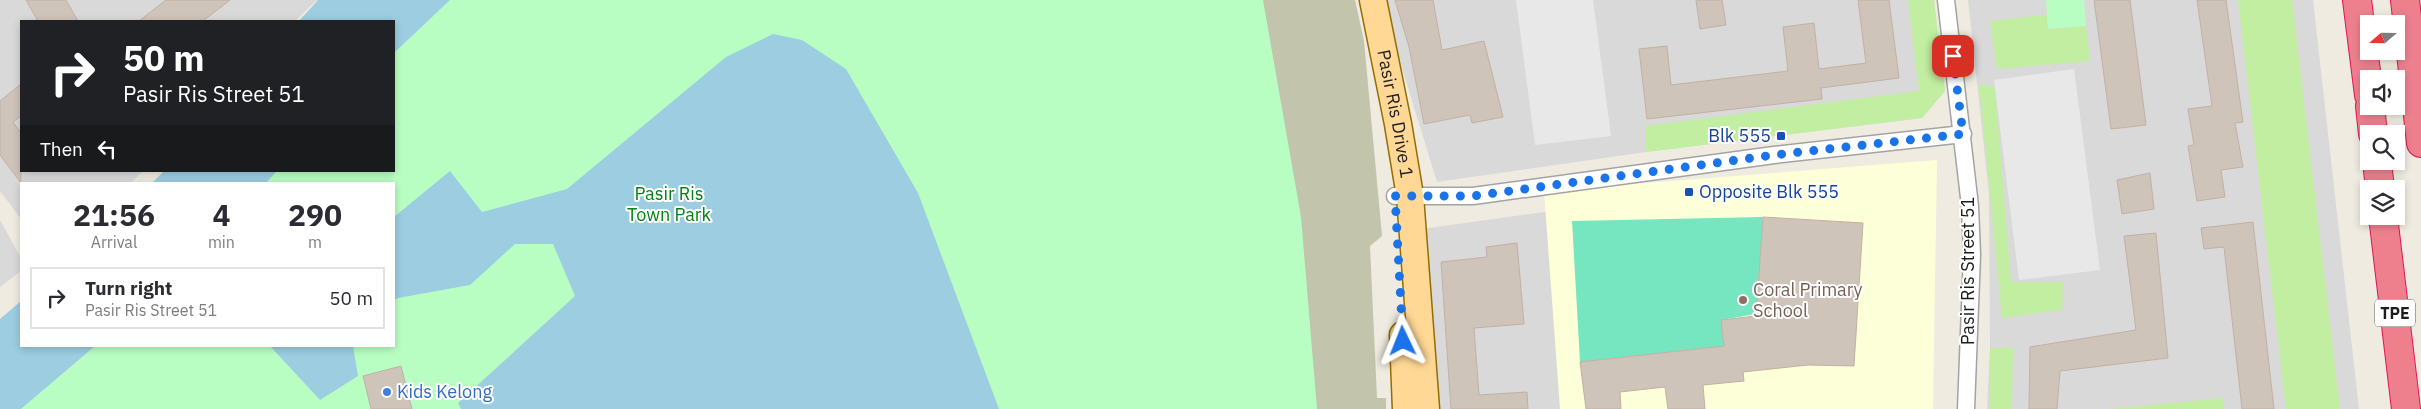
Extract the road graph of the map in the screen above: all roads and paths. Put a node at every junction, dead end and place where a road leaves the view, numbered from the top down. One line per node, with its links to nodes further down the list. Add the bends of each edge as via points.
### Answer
1 (1362, 0): 9 (main road, Pasir Ris Drive 1)
2 (1373, 0): 9 (main road, Pasir Ris Drive 1, via 1398,124)
3 (1946, 0): 7 (street, Pasir Ris Street 51)
4 (2357, 0): 6 (highway)
5 (2406, 0): 8 (highway)
6 (2366, 70)
7 (1963, 134): 9 (street, via 1690,166 1473,196); 13 (street, Pasir Ris Street 51, via 1972,255)
8 (2421, 143)
9 (1402, 196): 11 (main road, Pasir Ris Drive 1); 12 (main road, Pasir Ris Drive 1)
10 (2385, 225): 14 (highway, TPE)
11 (1406, 409)
12 (1426, 409)
13 (1966, 409)
14 (2406, 409)

